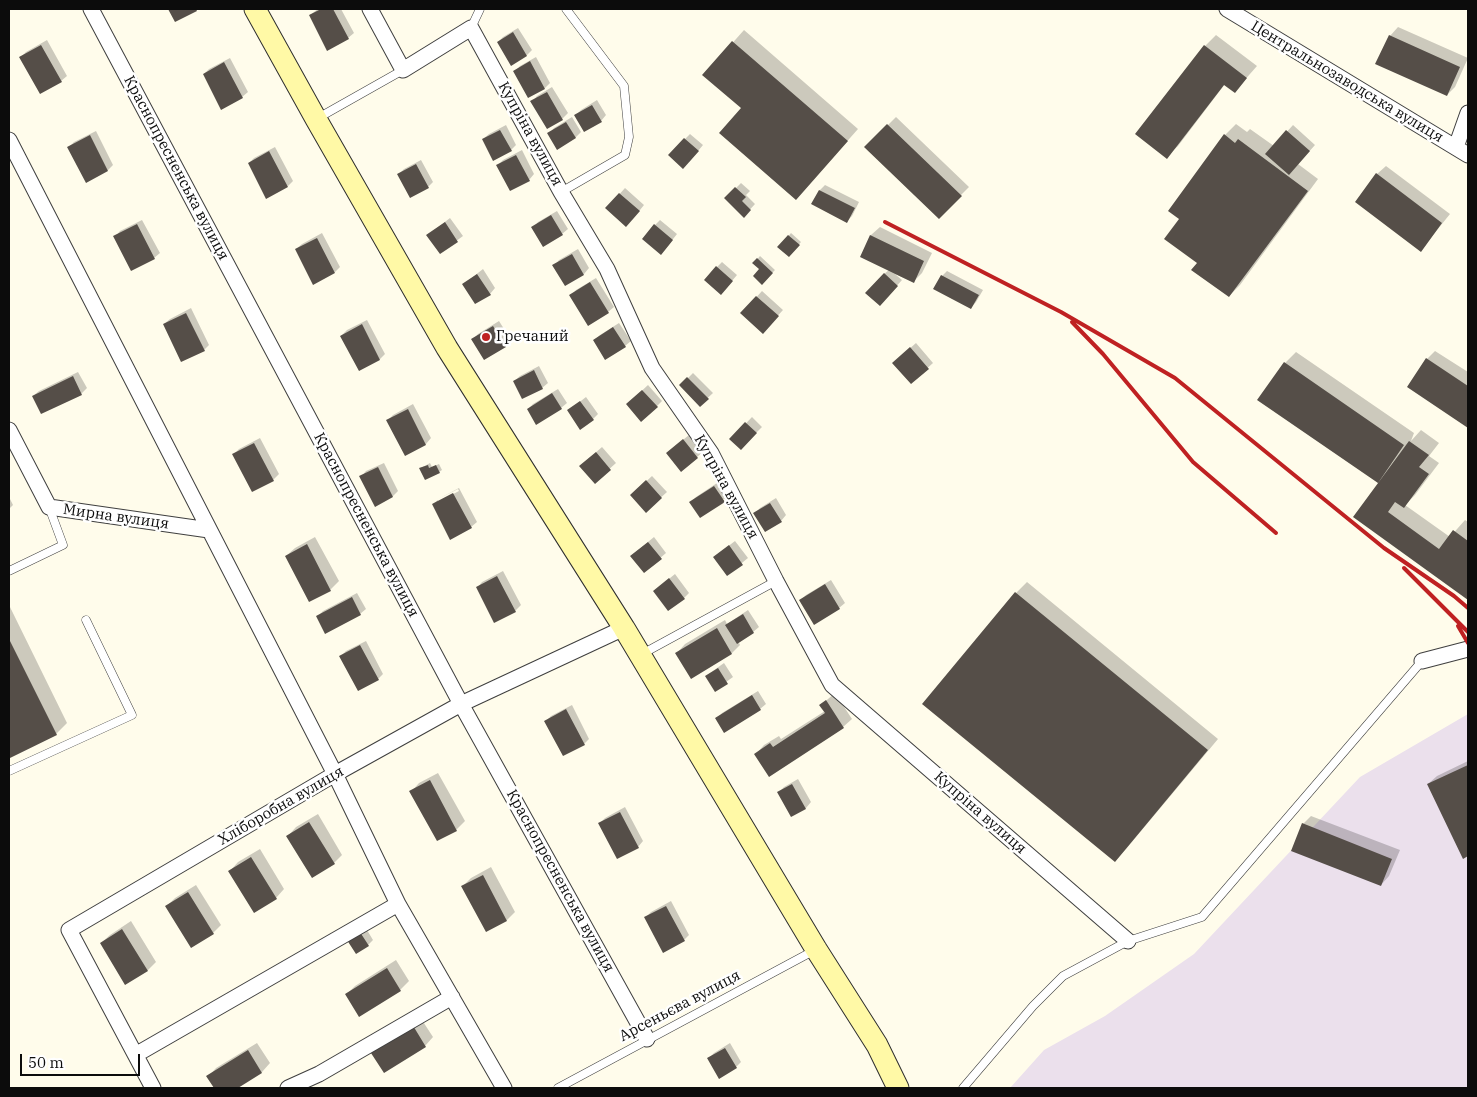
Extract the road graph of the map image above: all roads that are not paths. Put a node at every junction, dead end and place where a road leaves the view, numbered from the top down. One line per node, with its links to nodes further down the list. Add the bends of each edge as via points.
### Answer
1 (91, 9): 24 (street, Краснопресненська вулиця)
2 (255, 9): 10 (main road)
3 (370, 9): 8 (street)
4 (480, 9): 7 (lane)
5 (566, 9): 13 (lane, via 624,86 629,136 625,155)
6 (1227, 9): 12 (street, Центральнозаводська вулиця)
7 (472, 28): 8 (street); 13 (street, Купріна вулиця)
8 (403, 70): 10 (lane)
9 (1468, 113): 12 (street)
10 (316, 119): 20 (main road, via 447,348)
11 (9, 140): 16 (street)
12 (1462, 151)
13 (561, 192): 18 (street, Купріна вулиця, via 607,269 652,368 710,452)
14 (9, 430): 15 (street, Мирна вулиця)
15 (49, 507): 16 (street, Мирна вулиця); 17 (lane, via 63,546)
16 (209, 530): 26 (street)
17 (9, 572)
18 (776, 581): 22 (lane); 28 (street, Купріна вулиця, via 832,685)
19 (86, 620): 25 (lane, via 132,715)
20 (624, 628): 22 (main road); 24 (street, Хліборобна вулиця)
21 (1468, 649): 23 (street)
22 (640, 655): 29 (main road)
23 (1422, 661): 28 (lane, via 1202,917)
24 (461, 704): 26 (street, Хліборобна вулиця); 31 (street, Краснопресненська вулиця)
25 (9, 771)
26 (335, 774): 27 (street); 32 (street, Хліборобна вулиця, via 69,930)
27 (398, 904): 30 (street); 32 (street)
28 (1128, 941): 38 (lane, via 1063,976)
29 (816, 949): 31 (lane, Арсеньєва вулиця); 37 (main road, via 877,1045)
30 (452, 997): 34 (street, via 319,1074); 35 (street)
31 (647, 1039): 36 (lane, Арсеньєва вулиця)
32 (136, 1054): 33 (street, Хліборобна вулиця)
33 (153, 1088)
34 (288, 1088)
35 (504, 1088)
36 (558, 1088)
37 (898, 1088)
38 (963, 1088)

